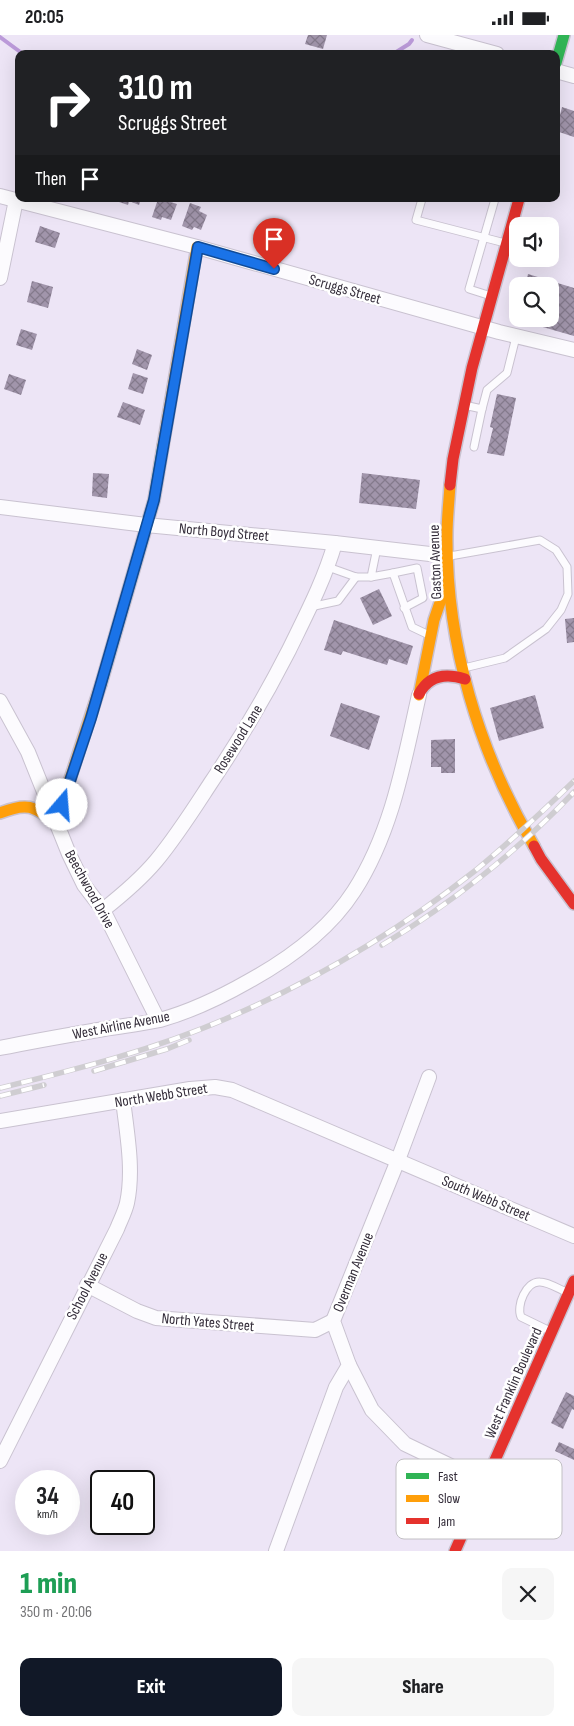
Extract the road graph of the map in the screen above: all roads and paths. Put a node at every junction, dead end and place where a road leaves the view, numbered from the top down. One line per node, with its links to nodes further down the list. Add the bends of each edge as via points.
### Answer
1 (427, 35): 3 (street)
2 (564, 35): 4 (main road)
3 (482, 50)
4 (560, 50)
5 (560, 72): 6 (street)
6 (574, 76)
7 (0, 196): 8 (street, Scruggs Street)
8 (15, 200)
9 (16, 202): 17 (street)
10 (24, 202): 16 (street, Scruggs Street)
11 (421, 202): 14 (lane, via 416,220)
12 (494, 202): 14 (lane)
13 (515, 202): 15 (main road, Gaston Avenue)
14 (483, 238): 15 (lane); 18 (lane, via 468,289)
15 (505, 243): 18 (main road, Gaston Avenue)
16 (198, 247): 19 (street, Scruggs Street); 26 (main road, via 154,500)
17 (0, 278)
18 (491, 296): 19 (main road, Gaston Avenue)
19 (482, 328): 20 (street, Scruggs Street); 22 (main road, Gaston Avenue)
20 (516, 337): 21 (street, Scruggs Street); 23 (lane, via 507,373 488,390)
21 (574, 350)
22 (464, 405): 23 (lane); 30 (main road, Gaston Avenue, via 450,478)
23 (482, 409): 24 (lane)
24 (474, 447)
25 (0, 507): 26 (street, North Boyd Street)
26 (146, 525): 27 (street, North Boyd Street); 48 (main road, via 91,718)
27 (335, 543): 28 (street, North Boyd Street); 31 (street, Rosewood Lane)
28 (377, 548): 29 (street, North Boyd Street); 36 (lane)
29 (416, 552): 30 (street, North Boyd Street); 32 (lane)
30 (447, 556): 33 (main road, Gaston Avenue); 44 (lane, via 540,540 556,550 567,567 568,594 561,610 546,629 505,658)
31 (328, 567): 35 (lane); 39 (street, Rosewood Lane)
32 (417, 568): 34 (lane); 38 (lane)
33 (448, 572): 37 (main road); 42 (main road, Gaston Avenue, via 452,609)
34 (393, 573): 36 (lane); 40 (lane)
35 (356, 577): 36 (lane); 39 (lane, via 338,601)
36 (371, 577)
37 (443, 595): 38 (lane); 41 (main road)
38 (423, 598): 40 (lane)
39 (310, 607): 50 (street, Rosewood Lane, via 240,740 180,830 130,888)
40 (404, 608): 41 (lane, via 412,627)
41 (431, 636): 43 (main road)
42 (449, 650): 43 (main road, via 432,658); 44 (main road, Gaston Avenue)
43 (424, 670): 45 (main road)
44 (463, 674): 45 (main road, via 439,677 426,683); 49 (main road, Gaston Avenue, via 484,742 504,789 547,869)
45 (419, 695): 51 (street, West Airline Avenue, via 388,819 369,866 354,892 306,944 264,973 190,1010)
46 (0, 701): 48 (street, Beechwood Drive, via 28,752)
47 (0, 813): 48 (main road, via 16,806 32,806)
48 (56, 822): 50 (street, Beechwood Drive, via 84,885)
49 (574, 904)
50 (103, 910): 51 (street, Beechwood Drive)
51 (158, 1020): 52 (street, West Airline Avenue)
52 (0, 1048)
53 (429, 1077): 56 (street, Overman Avenue)
54 (123, 1101): 55 (street, North Webb Street); 56 (street, North Webb Street, via 190,1089 215,1087 232,1090); 59 (street, School Avenue, via 130,1166 127,1205)
55 (0, 1121)
56 (398, 1161): 57 (street, South Webb Street); 61 (street, Overman Avenue)
57 (574, 1236)
58 (574, 1281): 60 (main road, West Franklin Boulevard)
59 (87, 1285): 61 (street, North Yates Street, via 156,1318 314,1330); 66 (street, School Avenue)
60 (569, 1293): 62 (main road, West Franklin Boulevard); 62 (lane, via 540,1281 533,1283 521,1302 521,1317)
61 (334, 1321): 63 (street, Overman Avenue)
62 (552, 1332): 65 (main road, West Franklin Boulevard)
63 (348, 1365): 64 (street, Overman Avenue, via 372,1410 405,1444); 68 (street, via 336,1387)
64 (436, 1459)
65 (496, 1459)
66 (0, 1461)
67 (460, 1539): 69 (main road, West Franklin Boulevard)
68 (276, 1551)
69 (455, 1551)

